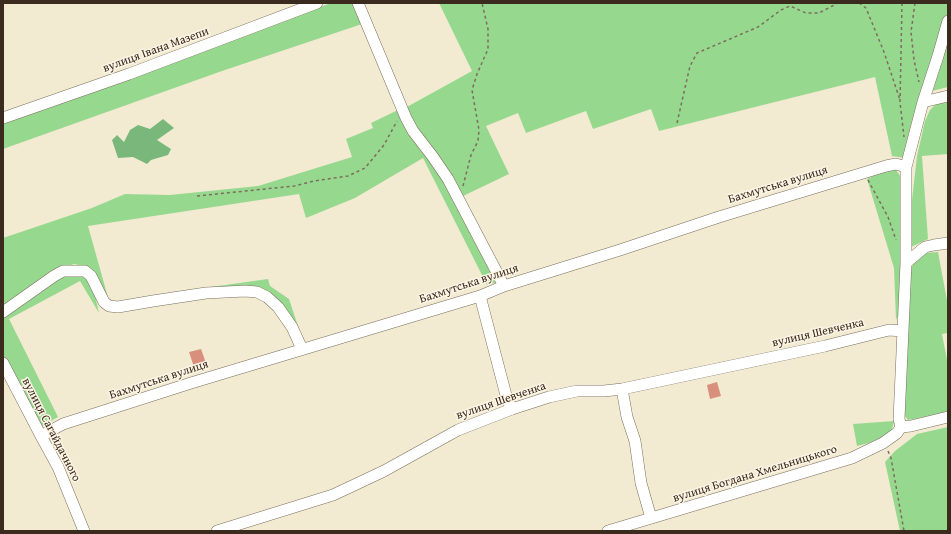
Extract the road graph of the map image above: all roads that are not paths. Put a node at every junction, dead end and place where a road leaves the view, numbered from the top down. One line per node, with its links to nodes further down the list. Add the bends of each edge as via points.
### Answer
1 (317, 3): 6 (street, вулиця Івана Мазепи, via 129,74)
2 (358, 3): 10 (street, via 406,118 448,179)
3 (948, 21): 5 (street)
4 (948, 96): 5 (street)
5 (923, 102): 7 (street)
6 (3, 118)
7 (906, 167): 9 (street); 10 (street, Бахмутська вулиця, via 896,164 863,173)
8 (948, 244): 9 (street, via 925,247)
9 (906, 263): 13 (street)
10 (504, 286): 11 (street, Бахмутська вулиця)
11 (480, 296): 14 (street, Бахмутська вулиця); 17 (street, via 507,399)
12 (3, 312): 14 (street, via 63,271 85,270 109,306 118,307 206,293 257,292 278,307 292,327)
13 (903, 331): 16 (street, вулиця Шевченка, via 889,330); 19 (street, via 899,419)
14 (302, 349): 20 (street, Бахмутська вулиця, via 63,424)
15 (3, 363): 20 (street, вулиця Сагайдачного)
16 (622, 389): 17 (street, вулиця Шевченка, via 577,391); 21 (street)
17 (512, 409): 23 (street, вулиця Шевченка, via 458,430 384,471 333,495)
18 (948, 417): 19 (street)
19 (901, 427): 21 (street, вулиця Богдана Хмельницького, via 884,443 852,458)
20 (41, 436): 22 (street, вулиця Сагайдачного, via 58,467)
21 (651, 518): 24 (street, вулиця Богдана Хмельницького)
22 (84, 531)
23 (217, 531)
24 (608, 531)

